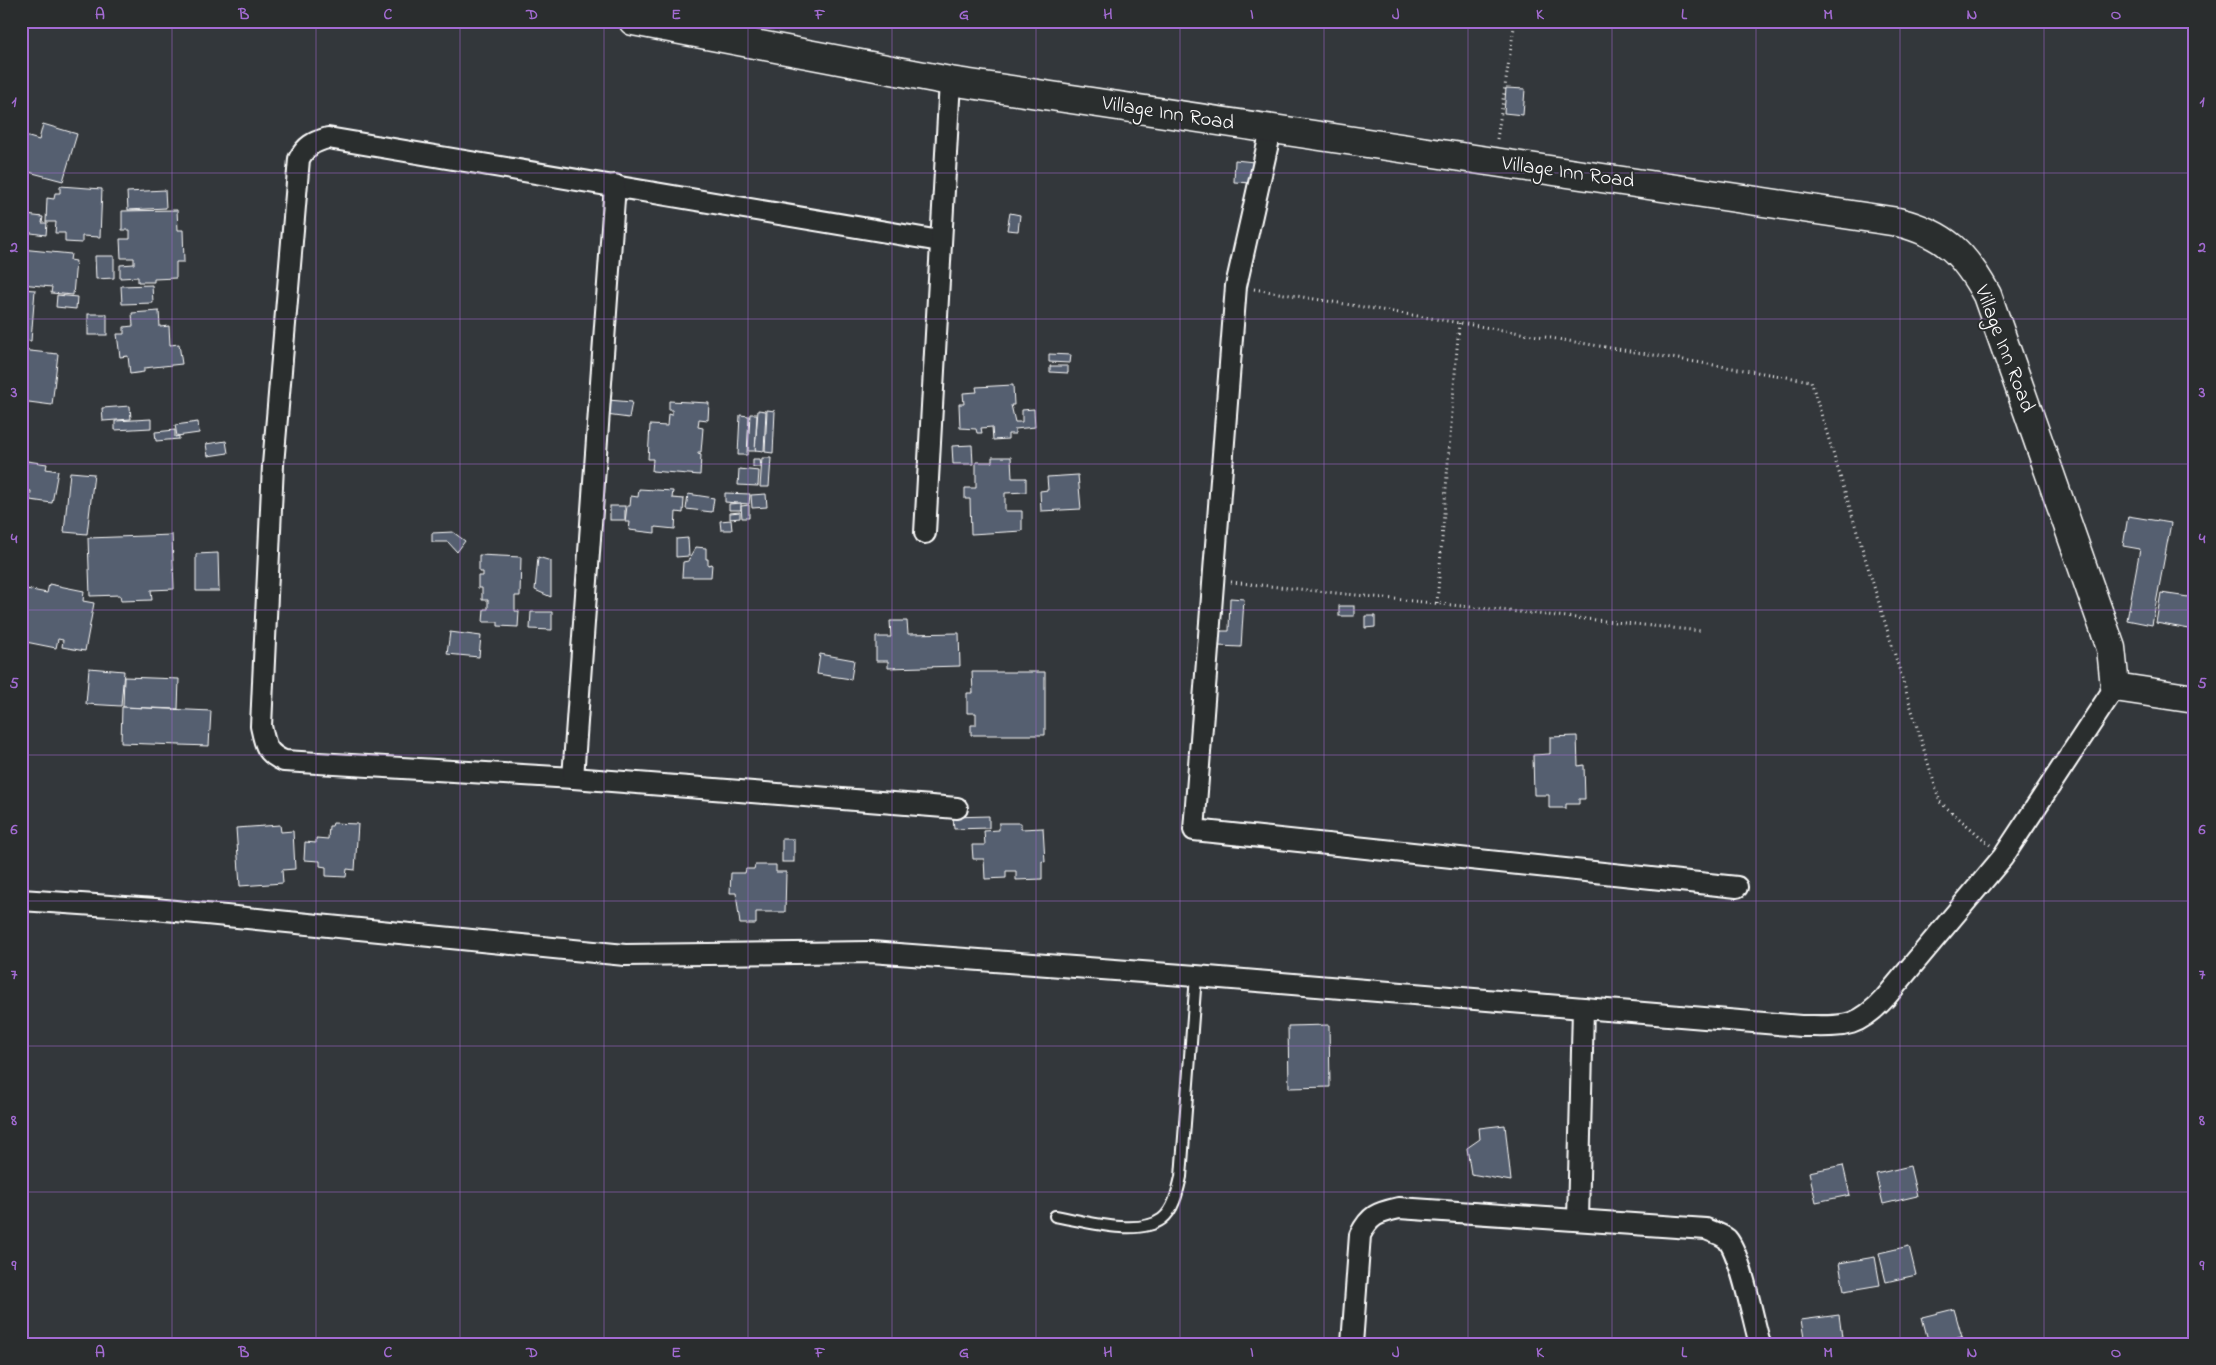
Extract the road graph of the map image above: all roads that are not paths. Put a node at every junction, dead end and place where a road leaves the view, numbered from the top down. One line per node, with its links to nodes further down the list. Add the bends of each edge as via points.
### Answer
1 (632, 21): 2 (street, Village Inn Road)
2 (950, 81): 3 (street, Village Inn Road); 5 (street)
3 (1272, 130): 7 (street, Village Inn Road, via 1898,222 1922,228 1941,238 1971,267 1988,295 2111,648); 11 (street, via 1236,286 1194,830)
4 (615, 185): 5 (street); 9 (street); 9 (street, via 328,138 305,148 299,160 273,465 260,726 265,745 272,755 284,761)
5 (940, 241): 6 (street)
6 (925, 534)
7 (2115, 687): 8 (street); 14 (street, via 2003,857 1870,1015 1860,1021 1831,1026 1801,1026)
8 (2195, 700)
9 (573, 778): 10 (street)
10 (957, 808)
11 (1737, 887)
12 (21, 900): 13 (street, via 155,909 625,955 871,952)
13 (1196, 976): 14 (street); 15 (lane, via 1181,1177 1171,1207 1164,1218 1149,1227 1109,1225)
14 (1583, 1008): 16 (street)
15 (1056, 1216)
16 (1578, 1220): 17 (street, via 1399,1208 1368,1219 1360,1235); 18 (street, via 1706,1229 1726,1239 1735,1253)
17 (1352, 1344)
18 (1760, 1344)

